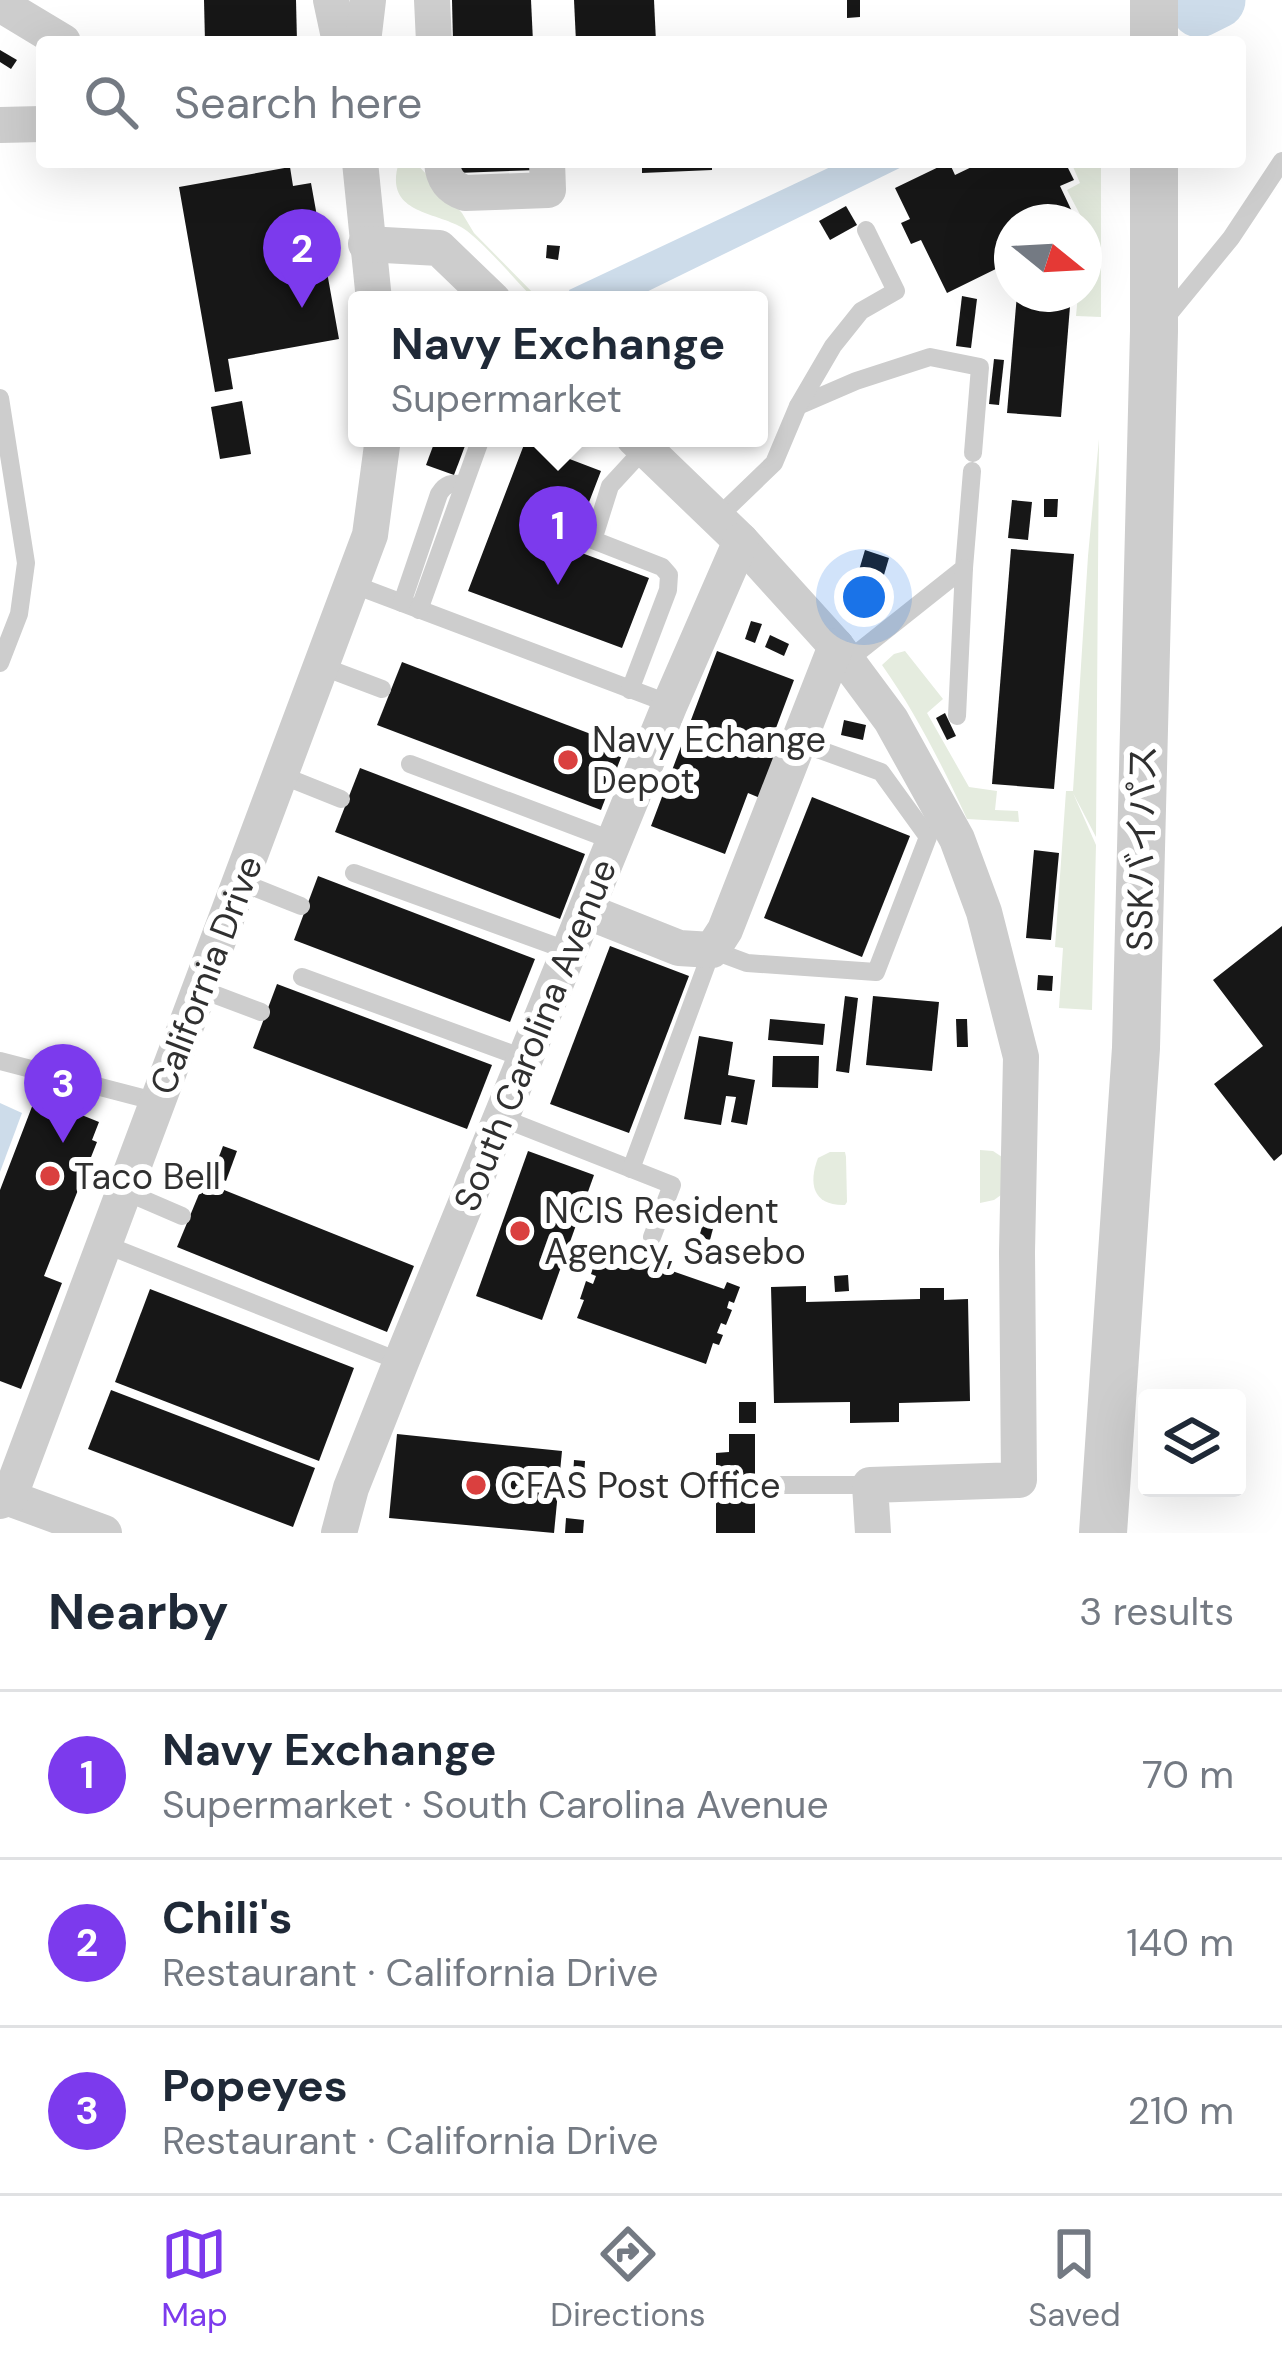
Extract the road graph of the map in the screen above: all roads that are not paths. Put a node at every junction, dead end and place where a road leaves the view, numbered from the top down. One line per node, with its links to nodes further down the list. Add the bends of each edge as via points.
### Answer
1 (331, 0): 7 (street)
2 (368, 0): 8 (street)
3 (432, 0): 9 (street)
4 (1154, 0): 10 (street)
5 (0, 4): 6 (street)
6 (53, 36)
7 (339, 36)
8 (364, 36)
9 (434, 36)
10 (1154, 36)
11 (36, 124): 12 (street)
12 (0, 125)
13 (1282, 161): 18 (lane)
14 (361, 168): 20 (street)
15 (443, 168): 16 (street, via 465,194 548,190)
16 (548, 168)
17 (1154, 168): 23 (street, SSKバイパス)
18 (1275, 180): 23 (lane)
19 (866, 230): 25 (lane, via 896,291 861,311)
20 (367, 244): 21 (street); 22 (street, via 439,248)
21 (373, 291)
22 (484, 291)
23 (1154, 331): 72 (street, SSKバイパス, via 1136,1048)
24 (0, 398): 35 (lane, via 26,563 19,614)
25 (798, 406): 30 (lane, via 774,463); 31 (lane, via 929,358 980,368)
26 (382, 447): 32 (street, California Drive, via 370,535)
27 (477, 447): 33 (lane)
28 (637, 447): 38 (lane, via 610,486 593,540 669,575)
29 (644, 447): 30 (street)
30 (729, 530): 34 (street); 39 (street, South Carolina Avenue)
31 (964, 568): 34 (lane); 40 (lane)
32 (352, 584): 33 (lane); 36 (street, California Drive)
33 (410, 606): 38 (lane)
34 (842, 654): 41 (street); 42 (street, via 891,720)
35 (0, 663)
36 (321, 666): 37 (lane); 44 (street, California Drive)
37 (382, 689)
38 (630, 689): 39 (lane)
39 (670, 704): 46 (street, South Carolina Avenue)
40 (956, 716)
41 (798, 742): 42 (lane); 51 (street)
42 (895, 763): 51 (lane, via 928,837 875,972 747,963); 67 (street, via 958,839 1021,1057 1019,1480)
43 (410, 764): 46 (lane)
44 (281, 775): 45 (lane); 48 (street, California Drive)
45 (341, 799)
46 (614, 841): 50 (street, South Carolina Avenue)
47 (354, 873): 52 (lane)
48 (241, 882): 49 (lane); 54 (street, California Drive)
49 (301, 906)
50 (586, 911): 51 (street, via 680,948); 52 (street, South Carolina Avenue)
51 (712, 950): 60 (lane)
52 (569, 951): 56 (street, South Carolina Avenue)
53 (302, 977): 56 (lane)
54 (200, 989): 55 (lane); 58 (street, California Drive)
55 (261, 1012)
56 (526, 1059): 59 (street, South Carolina Avenue)
57 (0, 1061): 58 (lane)
58 (158, 1102): 61 (street, California Drive)
59 (502, 1118): 60 (lane); 65 (street, South Carolina Avenue)
60 (632, 1169): 63 (lane, via 672,1185)
61 (124, 1192): 62 (lane); 64 (street, California Drive)
62 (182, 1216)
63 (652, 1237)
64 (104, 1244): 65 (lane); 68 (street, California Drive)
65 (401, 1362): 70 (street, South Carolina Avenue)
66 (769, 1485): 67 (lane)
67 (870, 1485): 71 (street)
68 (4, 1499): 69 (street)
69 (104, 1533)
70 (339, 1533)
71 (874, 1533)
72 (1102, 1533)

